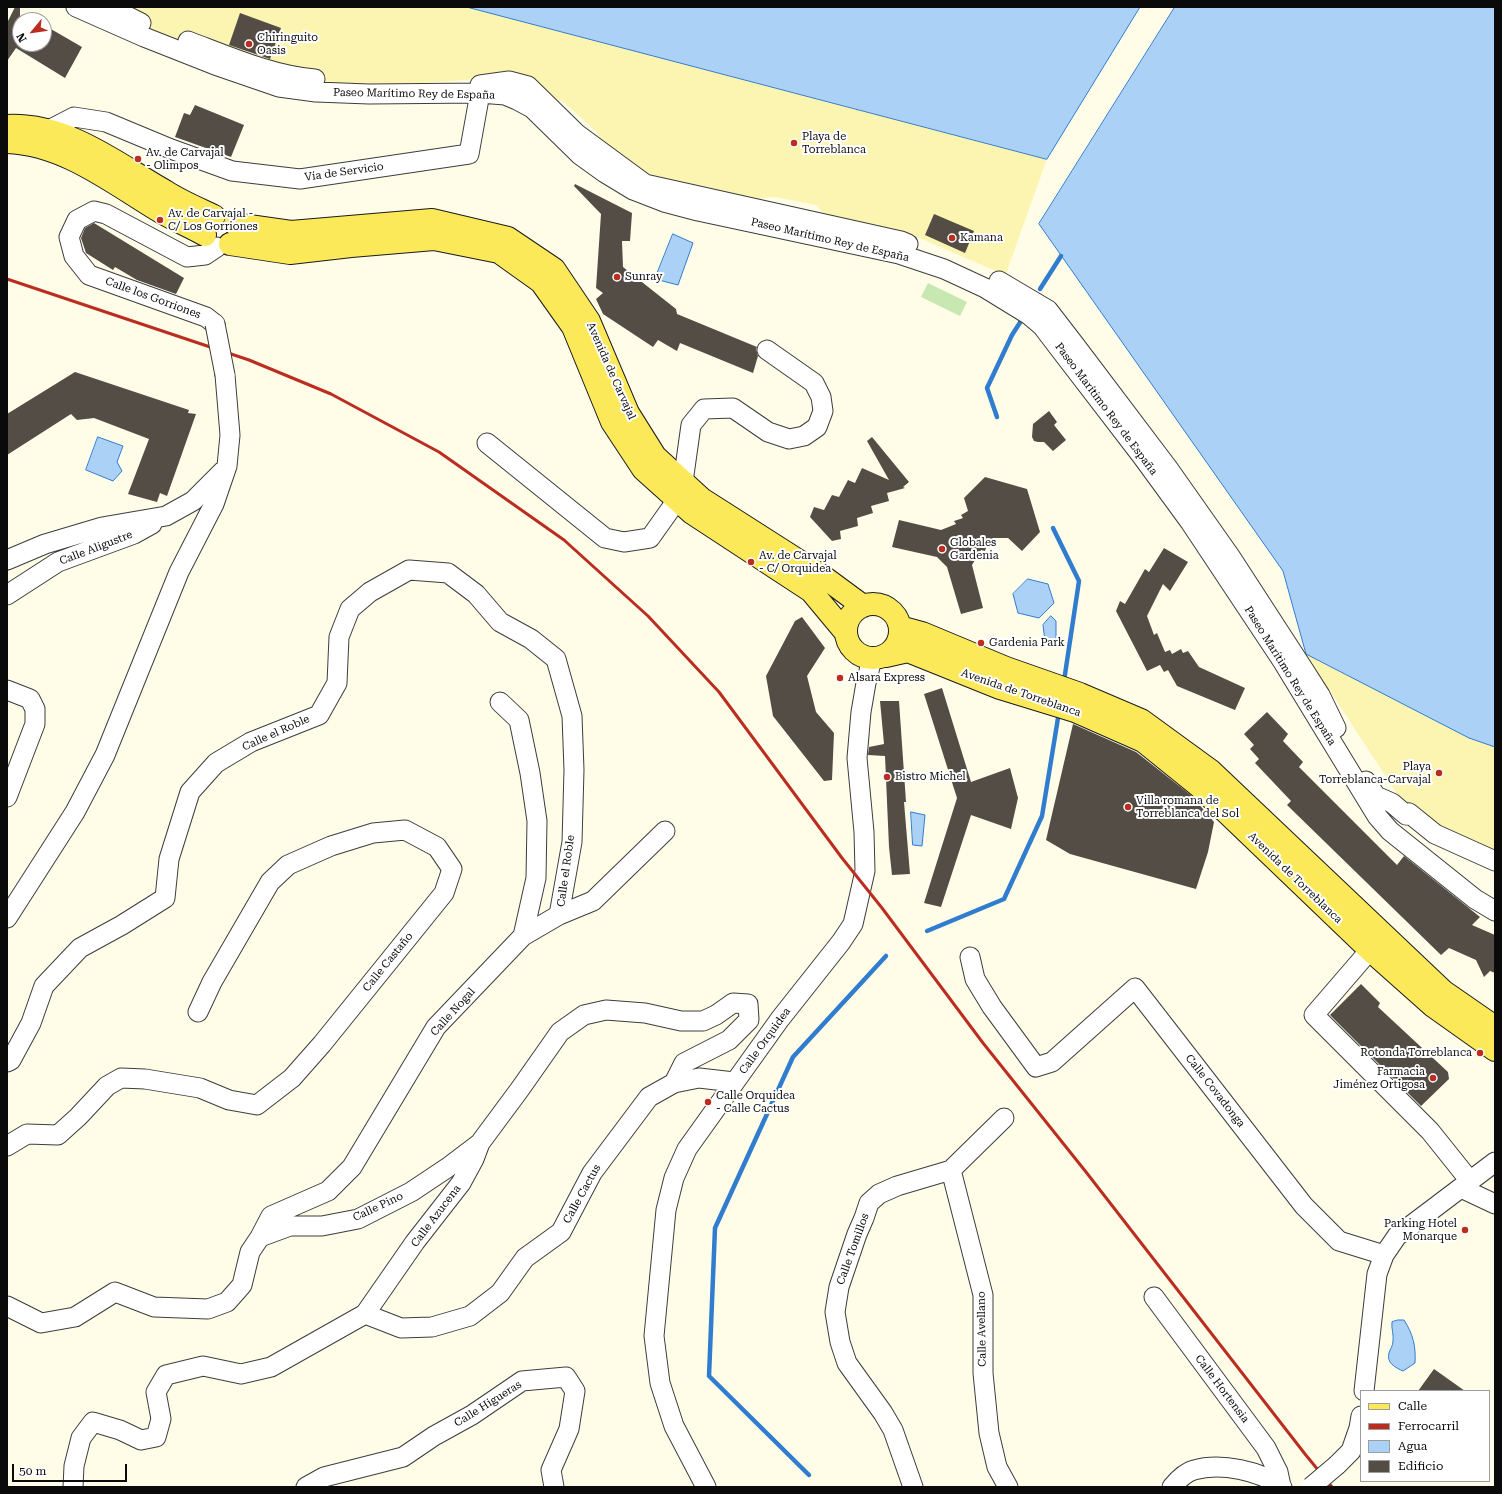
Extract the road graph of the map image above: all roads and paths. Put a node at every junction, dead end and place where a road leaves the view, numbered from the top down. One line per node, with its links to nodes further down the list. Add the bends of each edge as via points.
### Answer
1 (76, 7): 3 (street, Paseo Marítimo Rey de España, via 144,38 279,86 316,92)
2 (109, 7): 26 (street, via 136,21 243,61 302,78 482,85 509,81 528,86 577,134 645,184 901,241 992,277 1048,310 1168,468 1230,556 1320,695 1345,747 1376,796 1392,803 1406,815 1409,813 1435,834)
3 (480, 93): 5 (street, Vía de Servicio, via 469,154 300,179 232,171 106,122 74,117); 27 (street, Paseo Marítimo Rey de España, via 505,95 532,108 580,155 633,190 698,211 900,254 985,288 1029,315 1042,326 1190,522 1283,662 1377,816 1390,831 1463,890)
4 (7, 126): 5 (main road, Avenida de Carvajal, via 20,125)
5 (49, 130): 7 (main road, Avenida de Carvajal, via 85,143 166,192)
6 (7, 142): 7 (main road, Avenida de Carvajal, via 40,146 73,159 158,211)
7 (220, 233): 10 (street, Calle los Gorriones, bridge, via 205,255 187,257 106,214 94,211 77,220 69,237 74,256 89,275 206,317 215,324 225,375 230,435); 11 (main road, Avenida de Carvajal, via 291,232 432,220 508,238 554,269 589,321 628,413)
8 (767, 350): 11 (street, via 814,383 821,397 823,411 817,427 804,436 789,439 768,432 733,408 704,409 691,425)
9 (487, 443): 11 (street, via 605,538 624,542 650,538)
10 (227, 466): 12 (street, via 193,501); 29 (street, via 214,504 179,572 105,755 75,812)
11 (680, 491): 15 (main road, Avenida de Carvajal, via 702,499 820,575); 17 (main road, Avenida de Carvajal, via 692,514 812,591)
12 (166, 516): 13 (street, via 102,527 44,544); 14 (street, Calle Aligustre, via 134,534 58,562)
13 (7, 560)
14 (7, 595)
15 (863, 606): 16 (main road, via 875,604 887,608 894,613); 17 (main road, via 850,617)
16 (900, 627): 18 (main road, via 898,644 893,651); 20 (main road, Avenida de Torreblanca, via 922,633 1006,668)
17 (846, 633): 18 (main road, via 857,654)
18 (879, 657): 20 (main road, Avenida de Torreblanca, via 908,651 1000,688); 37 (street, Calle Orquidea, via 866,682 861,712 857,758 865,871 853,924)
19 (7, 690): 23 (street, via 30,699 35,709 35,724)
20 (1049, 693): 22 (main road, Avenida de Torreblanca)
21 (500, 702): 30 (street, via 519,720 537,821 536,878)
22 (1078, 702): 31 (main road, Avenida de Torreblanca, via 1143,741 1194,782); 34 (main road, Avenida de Torreblanca, via 1141,720 1211,771 1443,990)
23 (13, 766): 24 (street)
24 (7, 797)
25 (665, 831): 28 (street, Calle Nogal, via 593,900)
26 (1495, 860)
27 (1495, 911)
28 (559, 916): 30 (street, Calle Nogal); 36 (street, Calle el Roble, via 572,842 574,770 572,716 556,659 531,639 500,622 476,594 448,573 409,570 370,592 350,609 339,637 337,683 319,715 251,742 222,759 190,792 169,860 166,898 80,948 44,986 31,1023 11,1060)
29 (7, 918)
30 (523, 936): 46 (street, Calle Nogal, via 436,1027 352,1167 328,1191 271,1216)
31 (1370, 950): 35 (main road, Avenida de Torreblanca, via 1433,1006); 44 (street, via 1314,1015 1430,1131)
32 (970, 957): 47 (street, Calle Covadonga, via 975,979 988,1002 1036,1068 1052,1062 1135,988 1304,1206 1339,1241)
33 (198, 1012): 41 (street, Calle Castaño, via 212,982 270,882 288,865 331,846 373,833 405,830 438,847 452,869 444,893 322,1044 292,1078 257,1105 230,1100 200,1088 145,1079 121,1078 107,1086 58,1135 27,1134)
34 (1495, 1027)
35 (1495, 1050)
36 (7, 1062)
37 (734, 1082): 38 (street, Calle Cactus, via 699,1078); 57 (street, Calle Orquidea, via 687,1149 674,1178 666,1210 654,1336 660,1383 674,1426)
38 (674, 1083): 40 (street, Calle Azucena, via 684,1063 729,1040 749,1020 748,1004 733,1003 703,1021 681,1021 645,1013 606,1010 584,1015 560,1032); 50 (street, Calle Cactus, via 649,1097 613,1144 592,1173 561,1232 525,1258 500,1292 470,1316 432,1327 401,1328)
39 (1004, 1118): 43 (street, Calle Tomillos)
40 (480, 1143): 46 (street, Calle Pino, via 411,1192 358,1219 322,1226 290,1226); 50 (street, Calle Azucena, via 461,1182)
41 (7, 1146)
42 (1495, 1162): 44 (street)
43 (950, 1170): 58 (street, Calle Tomillos, via 896,1186 879,1194 869,1203 839,1287 835,1312 840,1342 847,1363 893,1430); 59 (street, Calle Avellano, via 983,1295 983,1373 989,1433 998,1467)
44 (1466, 1185): 45 (street); 47 (street, via 1397,1236)
45 (1495, 1204)
46 (260, 1237): 49 (street, via 250,1252 242,1285 227,1302 208,1309 154,1307 115,1292 75,1317 41,1323)
47 (1384, 1255): 51 (street, via 1377,1274)
48 (1154, 1298): 53 (street, Calle Hortensia, via 1266,1448)
49 (7, 1306)
50 (365, 1314): 54 (street, Calle Azucena, via 271,1368 240,1374 203,1366 166,1375 156,1392 162,1420 156,1437 141,1440 94,1422 81,1438 74,1466)
51 (1364, 1390)
52 (1360, 1422): 61 (street, bridge, via 1351,1451)
53 (1282, 1486): 60 (street, via 1241,1469 1216,1467 1193,1470)
54 (73, 1487)
55 (306, 1487): 56 (street, Calle Higueras, via 324,1477 403,1457 522,1381 566,1377 575,1391 569,1428 551,1470)
56 (554, 1487)
57 (706, 1487)
58 (913, 1487)
59 (1008, 1487)
60 (1172, 1487)
61 (1311, 1487)

